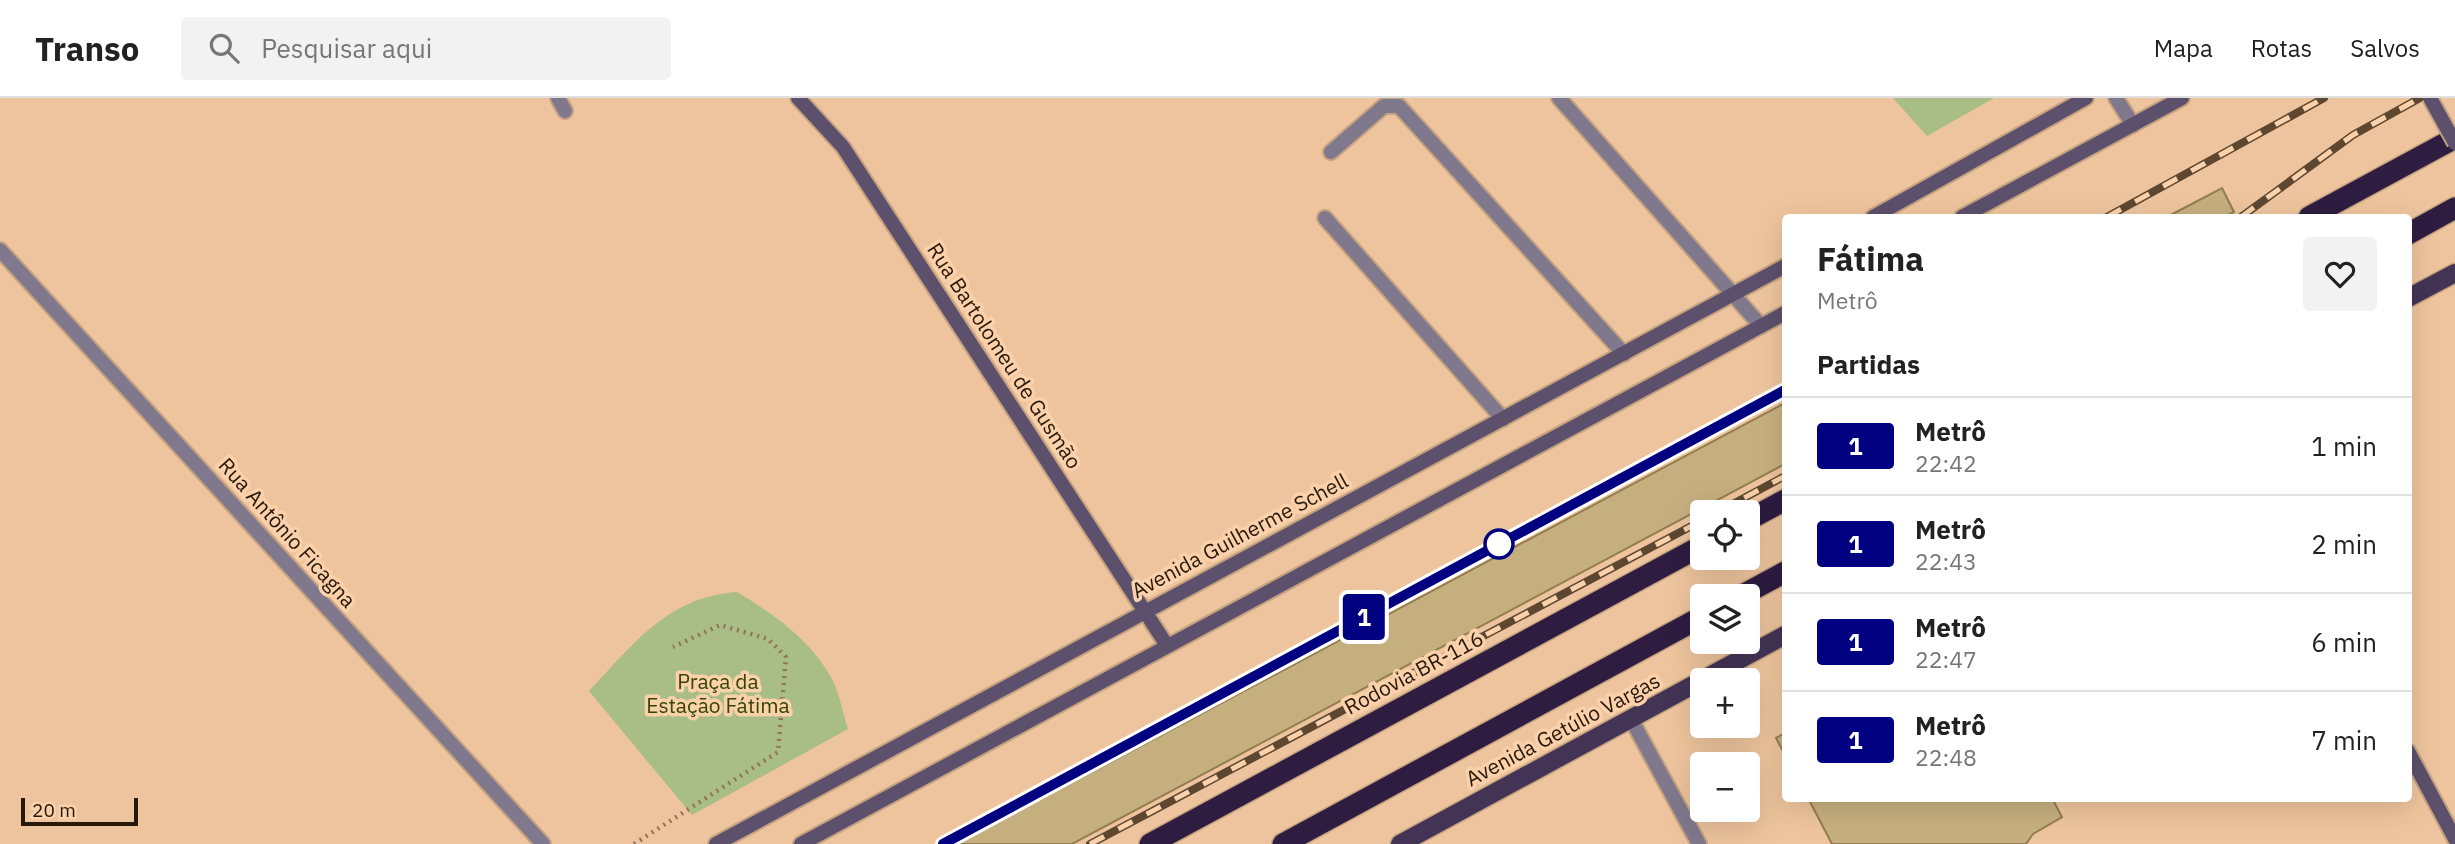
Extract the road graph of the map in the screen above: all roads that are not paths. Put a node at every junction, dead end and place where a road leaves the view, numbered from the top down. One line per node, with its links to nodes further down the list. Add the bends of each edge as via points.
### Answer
1 (798, 98): 31 (main road, Rua Bartolomeu de Gusmão, via 843,147)
2 (1559, 98): 20 (street)
3 (2086, 98): 12 (main road)
4 (2116, 98): 7 (street)
5 (2182, 98): 7 (main road)
6 (2430, 98): 9 (main road, bridge)
7 (2133, 125): 13 (main road)
8 (2455, 138): 14 (highway)
9 (2455, 143)
10 (1331, 152): 24 (street, via 1384,106 1399,106)
11 (2455, 208): 16 (highway)
12 (1877, 214)
13 (1968, 214)
14 (2315, 214)
15 (1325, 218): 25 (street)
16 (2412, 232)
17 (0, 250): 38 (street, Rua Antônio Ficagna)
18 (1782, 268): 20 (main road, Avenida Guilherme Schell)
19 (2455, 272): 21 (main road)
20 (1735, 294): 23 (street); 24 (main road, Avenida Guilherme Schell)
21 (2412, 296)
22 (1782, 315): 23 (main road)
23 (1761, 326): 34 (main road)
24 (1624, 354): 25 (main road, Avenida Guilherme Schell)
25 (1503, 419): 31 (main road, Avenida Guilherme Schell)
26 (1782, 502): 27 (highway)
27 (1760, 514)
28 (1690, 552): 41 (highway, Rodovia BR-116)
29 (1782, 574): 30 (highway)
30 (1760, 586)
31 (1144, 611): 34 (main road, Rua Bartolomeu de Gusmão); 39 (main road, Avenida Guilherme Schell)
32 (1690, 623): 42 (highway)
33 (1782, 637): 35 (main road, Avenida Getúlio Vargas)
34 (1166, 644): 40 (main road)
35 (1631, 719): 43 (main road, Avenida Getúlio Vargas); 44 (street)
36 (2412, 758): 37 (main road)
37 (2455, 839)
38 (543, 844)
39 (716, 844)
40 (801, 844)
41 (1150, 844)
42 (1283, 844)
43 (1400, 844)
44 (1699, 844)

